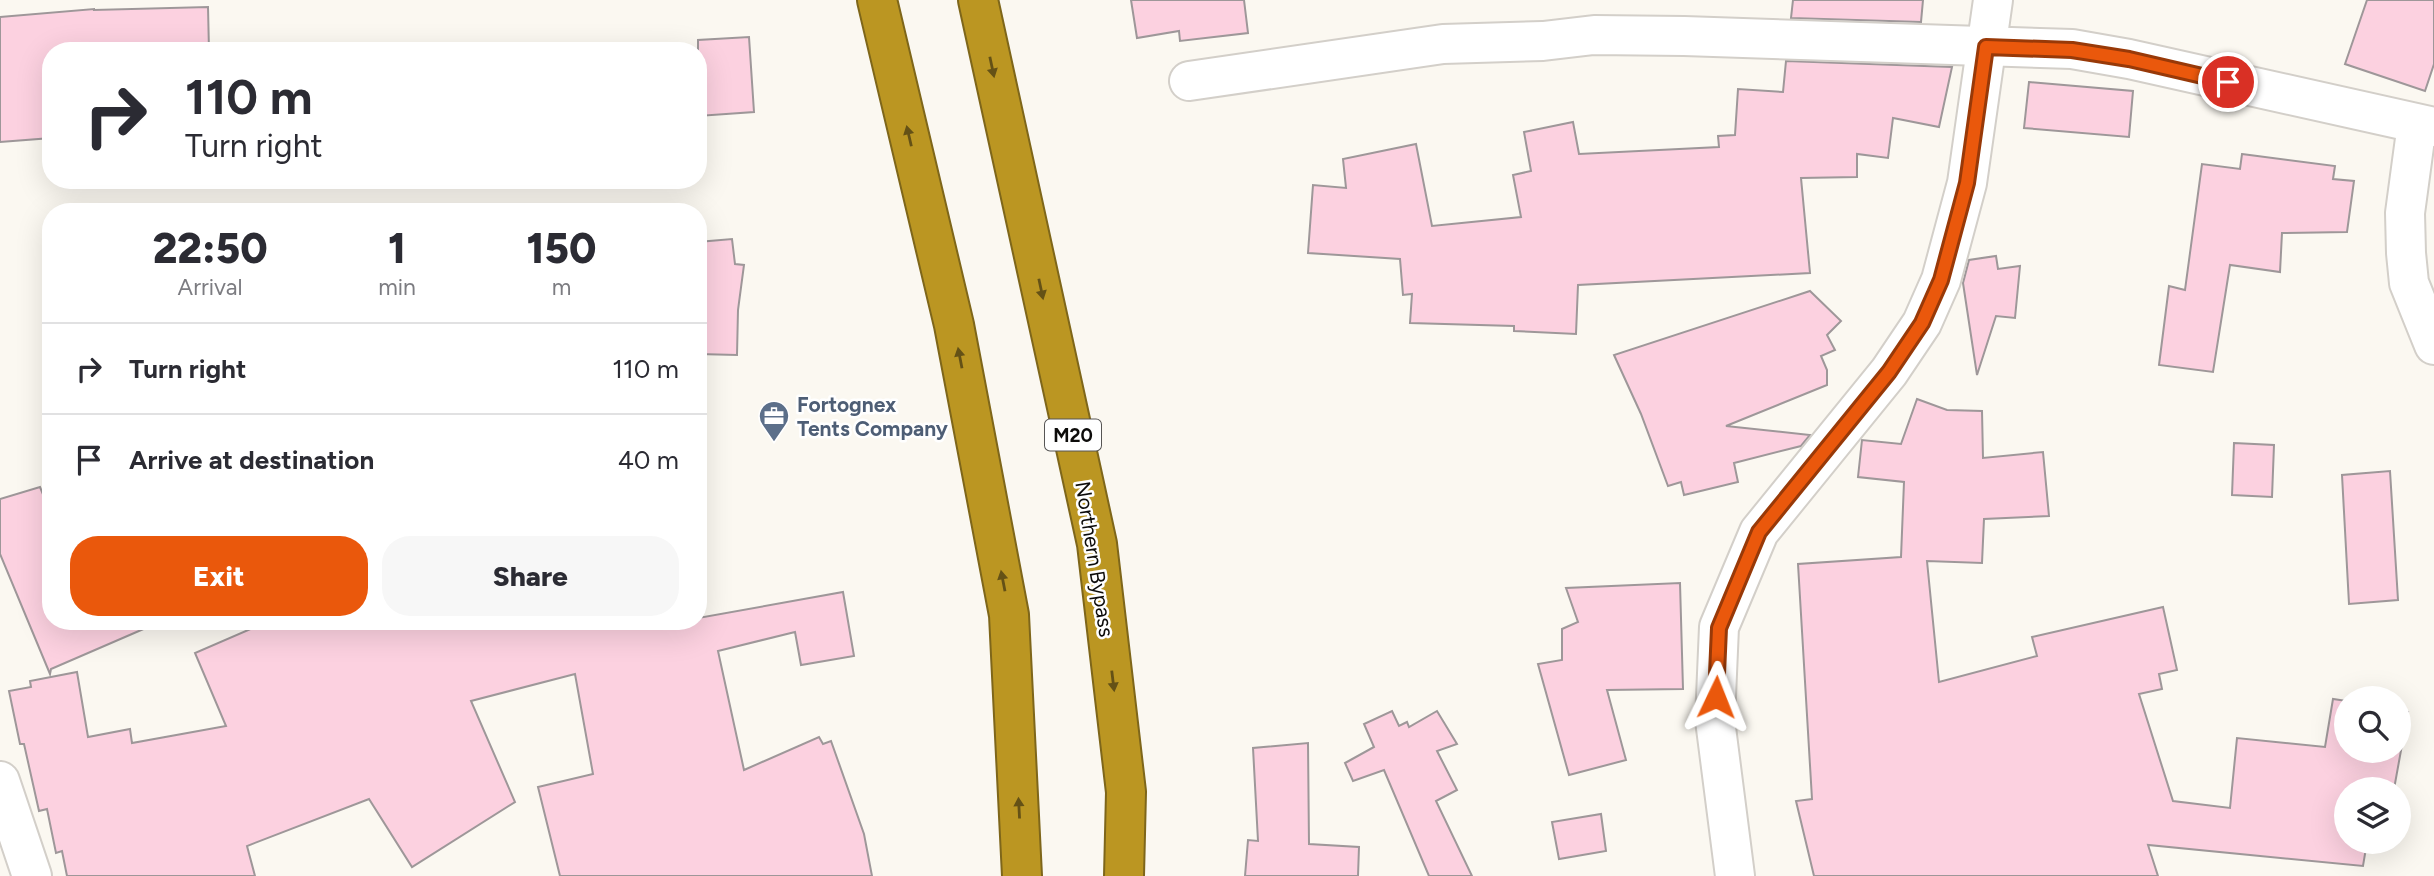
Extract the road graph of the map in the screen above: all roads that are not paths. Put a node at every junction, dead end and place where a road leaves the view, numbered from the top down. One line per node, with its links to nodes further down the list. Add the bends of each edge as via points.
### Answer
1 (877, 0): 10 (highway, one-way to 1, via 1009,615 954,325)
2 (978, 0): 11 (highway, Northern Bypass / M20, one-way to 11, via 1097,544 1126,792)
3 (1993, 0): 4 (street)
4 (1986, 47): 5 (street, via 1594,36 1443,44); 6 (street, via 2072,50 2129,59); 12 (street, via 1967,183 1941,280 1922,323 1889,372 1759,532 1719,628 1715,720)
5 (1189, 80)
6 (2425, 126): 7 (street, via 2405,213 2406,253 2409,284)
7 (2434, 345)
8 (0, 781): 9 (street)
9 (32, 876)
10 (1022, 876)
11 (1125, 876)
12 (1735, 876)

